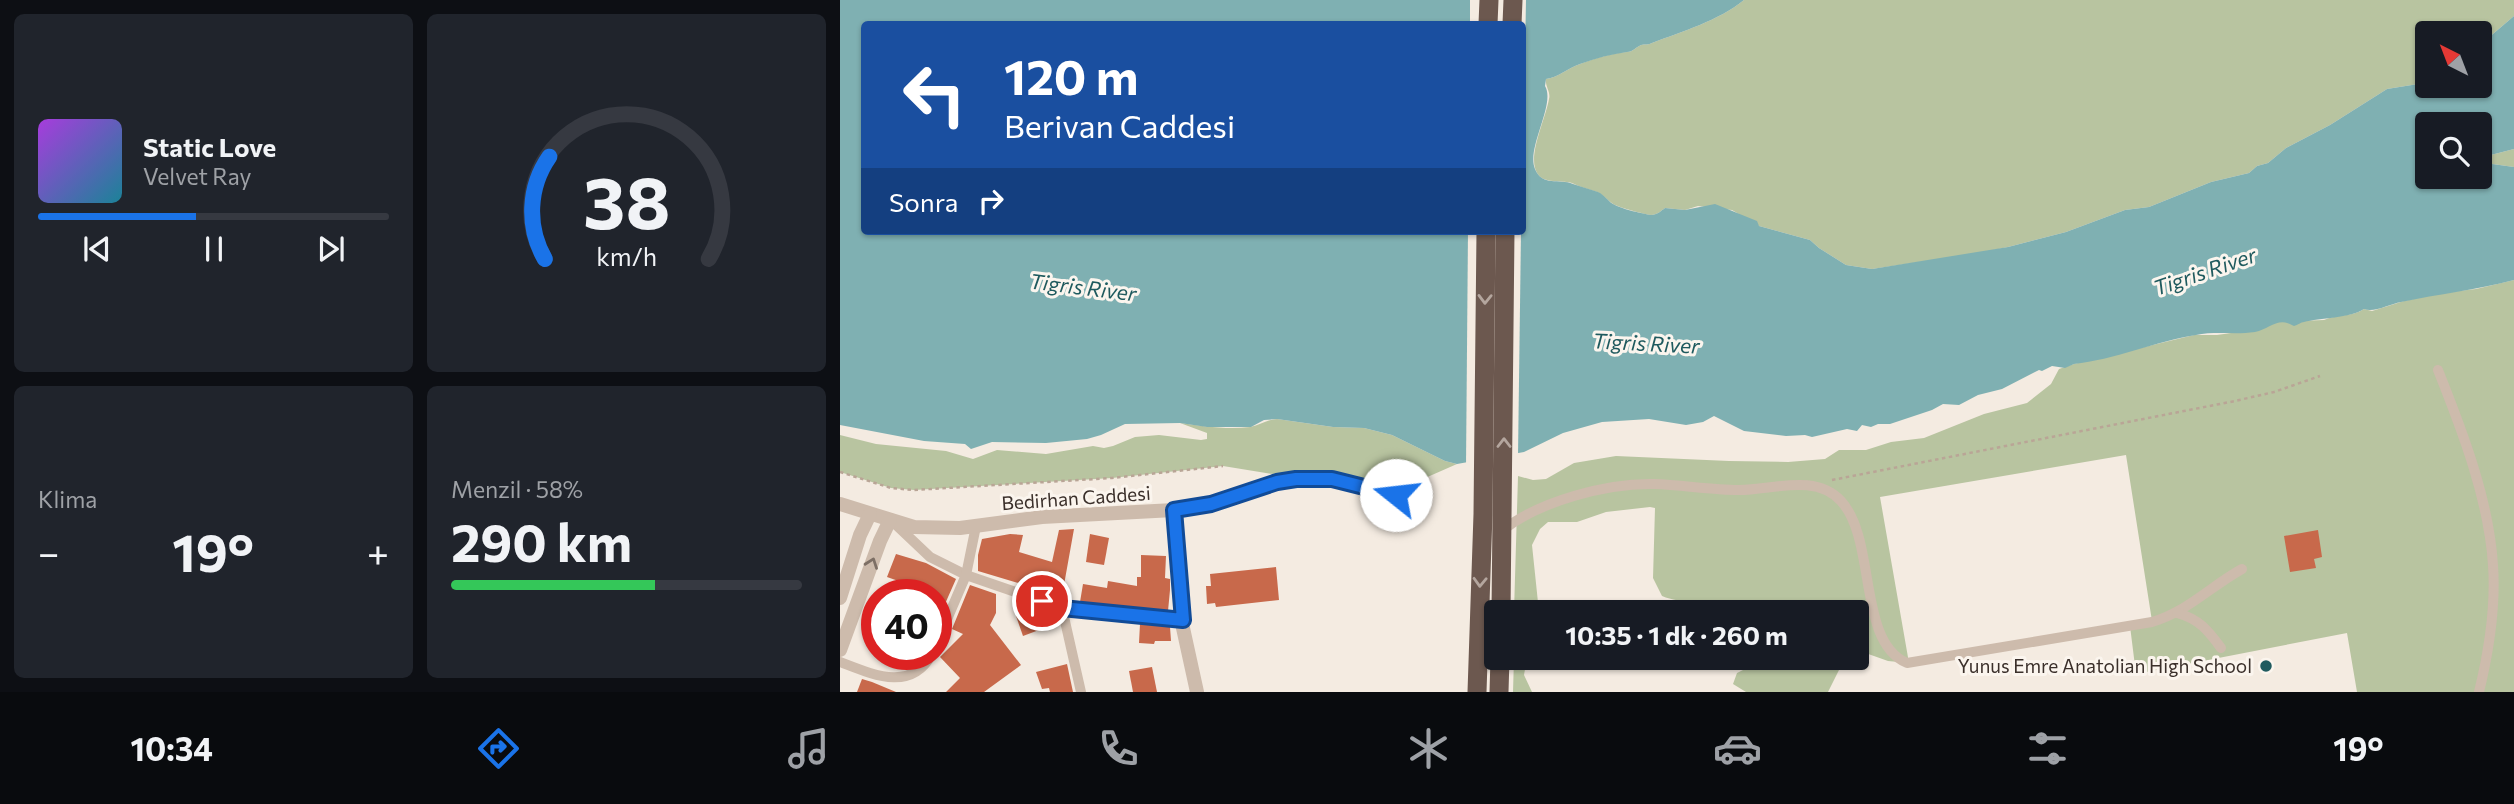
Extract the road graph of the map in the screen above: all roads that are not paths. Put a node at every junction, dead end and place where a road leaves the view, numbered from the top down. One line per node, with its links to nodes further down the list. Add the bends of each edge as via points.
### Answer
1 (1489, 0): 3 (highway)
2 (1513, 0): 4 (highway)
3 (1488, 21)
4 (1513, 21)
5 (1486, 235): 30 (highway, one-way to 30)
6 (1505, 235): 13 (highway, one-way to 6)
7 (2438, 370): 32 (street, via 2476,479 2493,565 2489,646)
8 (1396, 495): 10 (street, Bedirhan Caddesi, via 1332,479 1296,479)
9 (840, 504): 11 (street, Bedirhan Caddesi)
10 (1174, 510): 14 (street, Bedirhan Caddesi, via 1042,517); 22 (street)
11 (870, 514): 12 (street, Bedirhan Caddesi); 17 (street)
12 (890, 520): 14 (street, Bedirhan Caddesi, via 914,527); 16 (street, via 930,557); 24 (street, one-way to 12)
13 (1503, 520): 18 (highway); 21 (street, via 1517,519 1562,500 1632,485 1742,490 1815,484 1827,489 1850,512 1878,626 1889,650 1907,663 2145,624)
14 (976, 526): 16 (street)
15 (2242, 569): 21 (street)
16 (965, 575): 19 (street); 20 (street)
17 (840, 598)
18 (1501, 600)
19 (952, 606)
20 (1062, 608): 22 (street); 28 (street)
21 (2177, 613): 23 (street, via 2201,623)
22 (1183, 620): 29 (street)
23 (2221, 648)
24 (840, 650)
25 (840, 662): 26 (street, via 902,682)
26 (921, 670)
27 (1500, 670): 31 (highway)
28 (1081, 692)
29 (1197, 692)
30 (1477, 692)
31 (1499, 692)
32 (2479, 692)

